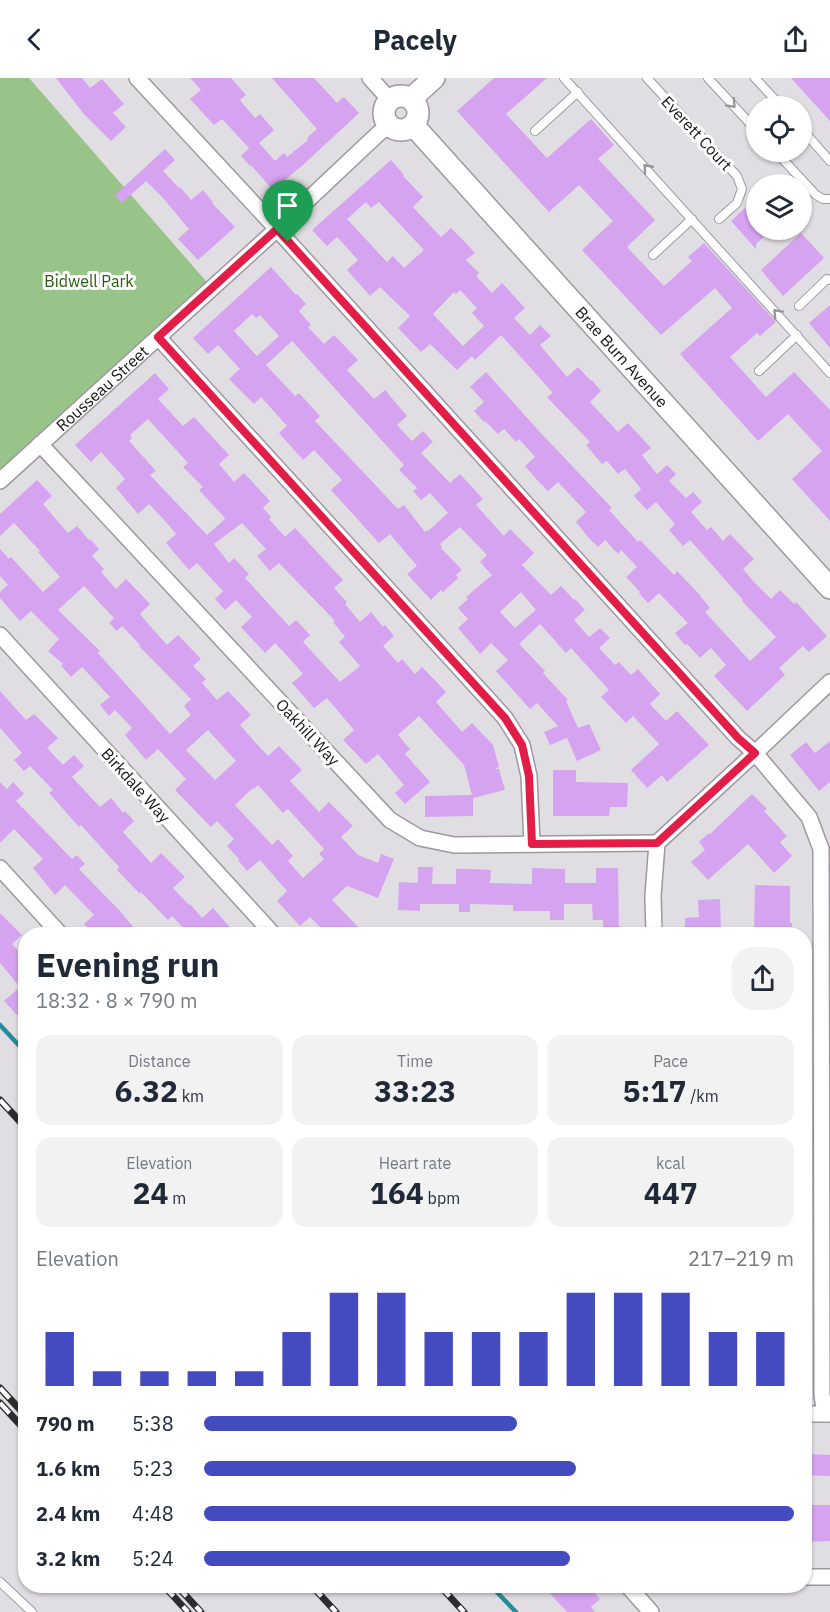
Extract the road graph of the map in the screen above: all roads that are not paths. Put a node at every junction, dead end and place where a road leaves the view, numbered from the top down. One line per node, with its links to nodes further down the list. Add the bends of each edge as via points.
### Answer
1 (137, 78): 21 (street)
2 (370, 78): 10 (street)
3 (434, 78): 10 (street)
4 (564, 78): 8 (lane)
5 (647, 78): 20 (lane, Everett Court, via 737,176 742,189 737,203)
6 (708, 78): 11 (lane, one-way to 11)
7 (755, 78): 9 (lane)
8 (578, 93): 14 (lane); 19 (lane, one-way to 8)
9 (772, 96)
10 (401, 100): 12 (street, via 387,104 384,112); 13 (street, via 415,104 418,115)
11 (746, 119)
12 (390, 125): 13 (street, via 399,129); 21 (street, Rousseau Street)
13 (412, 125): 31 (street, Brae Burn Avenue)
14 (535, 131)
15 (812, 141): 16 (lane)
16 (830, 161)
17 (785, 162): 18 (lane, via 816,195)
18 (830, 199)
19 (692, 219): 22 (lane); 25 (lane, one-way to 19)
20 (719, 219)
21 (277, 229): 26 (street, Rousseau Street); 34 (street)
22 (653, 255)
23 (830, 280): 24 (lane)
24 (799, 306)
25 (797, 335): 27 (lane); 28 (lane)
26 (158, 337): 29 (street, Rousseau Street); 36 (street, via 505,718 522,745 529,776)
27 (759, 371)
28 (830, 373)
29 (40, 444): 30 (street, Rousseau Street); 36 (street, Oakhill Way, via 390,820 420,838 454,845)
30 (0, 481)
31 (830, 588)
32 (0, 635): 39 (street, Birkdale Way)
33 (830, 682): 34 (street)
34 (755, 753): 35 (street); 42 (street, via 809,818 821,849 822,1395)
35 (657, 843): 36 (street, Oakhill Way); 40 (street)
36 (532, 844)
37 (0, 868): 38 (street)
38 (54, 927)
39 (267, 927)
40 (654, 927)
41 (812, 1414): 42 (street)
42 (828, 1414)
43 (812, 1577): 44 (street)
44 (830, 1577)
45 (0, 1582): 47 (lane)
46 (634, 1593): 48 (street)
47 (32, 1612)
48 (651, 1612)

